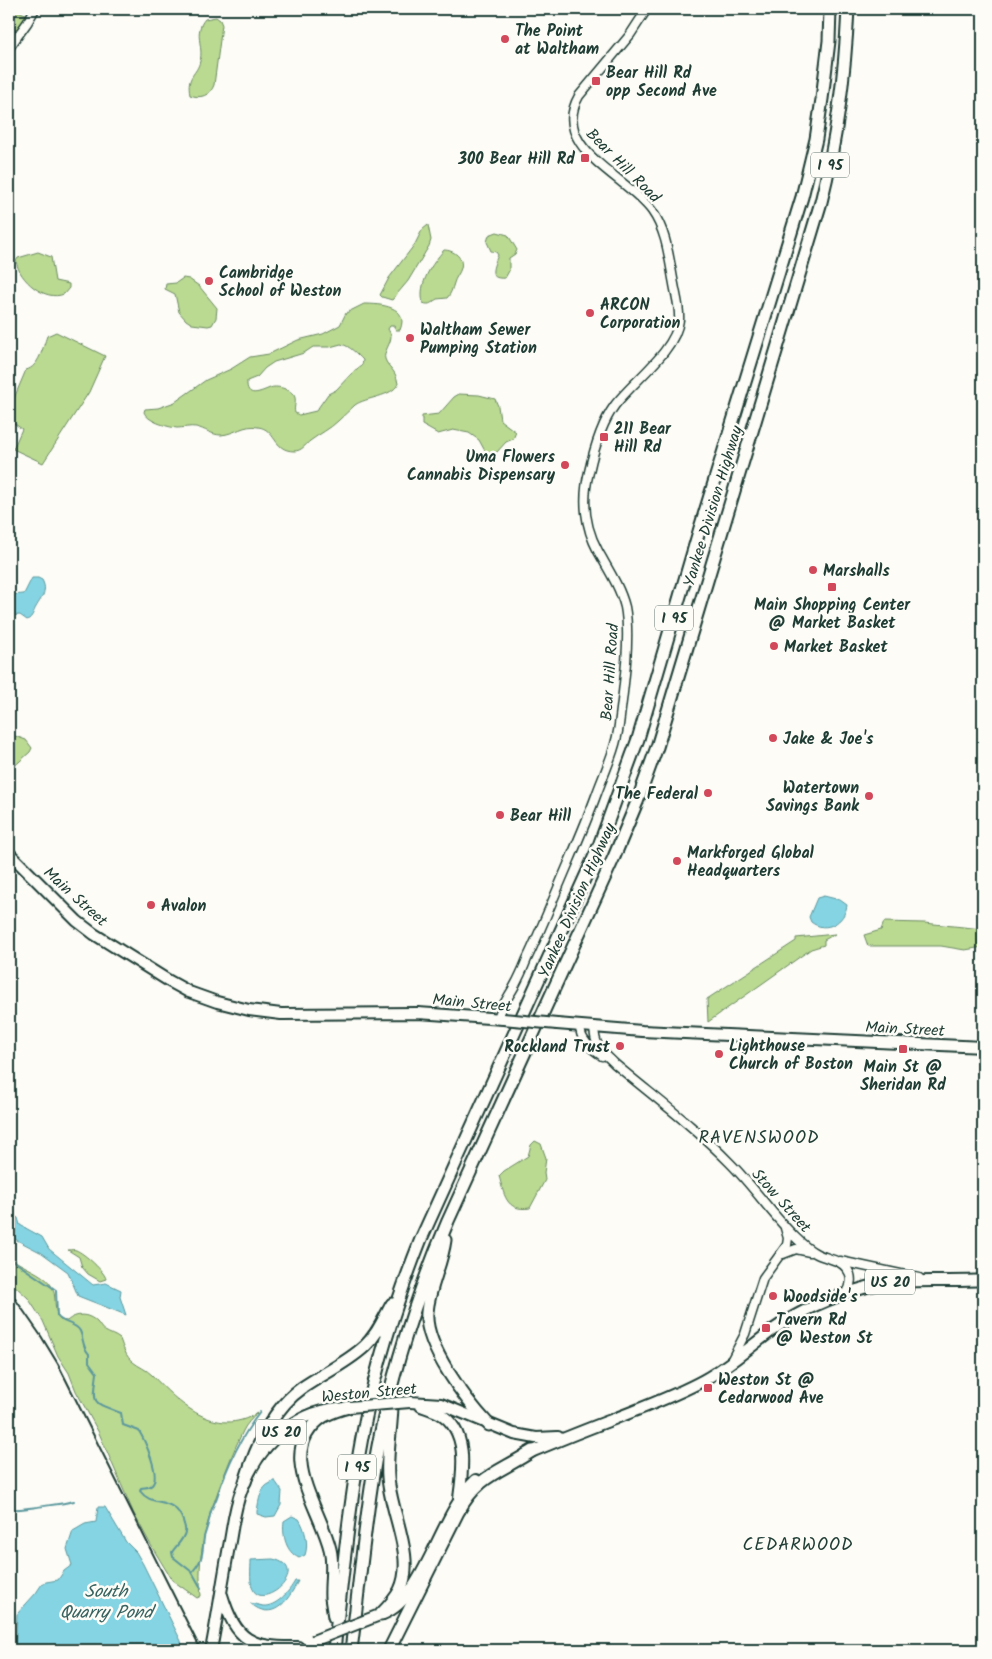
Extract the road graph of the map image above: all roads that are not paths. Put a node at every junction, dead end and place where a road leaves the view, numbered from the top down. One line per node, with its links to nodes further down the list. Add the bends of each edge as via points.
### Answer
1 (35, 9): 5 (street)
2 (647, 9): 7 (street, Bear Hill Road, via 630,35 579,96 572,122 574,134 582,147 642,200 657,219 666,245 678,322 668,346 609,414 589,471 585,504 589,529 618,587 626,612 619,725 582,832 543,926 518,980 501,1007)
3 (830, 9): 19 (highway, Yankee Division Highway / I 95, via 825,80 805,184 632,758 597,851 429,1220)
4 (848, 9): 12 (highway, Yankee Division Highway / I 95, via 840,105 821,202 657,746 614,857)
5 (9, 48)
6 (9, 854): 7 (main road, Main Street, via 91,932 168,981 217,1002 281,1014 418,1012)
7 (501, 1019): 8 (main road, Main Street, bridge)
8 (580, 1026): 9 (main road, Main Street); 11 (street, Stow Street, via 581,1036 587,1044)
9 (594, 1027): 10 (main road, Main Street); 11 (street, Stow Street, via 596,1044)
10 (983, 1047)
11 (614, 1064): 13 (street, Stow Street, via 723,1156)
12 (448, 1221): 24 (highway, Yankee Division Highway / I 95, via 413,1309); 27 (highway, via 444,1250 428,1306 428,1331 464,1395)
13 (784, 1226): 14 (street, via 788,1240); 15 (street, Stow Street)
14 (782, 1254): 15 (street, via 799,1249); 21 (street, via 763,1278)
15 (821, 1256): 16 (street, Stow Street)
16 (832, 1260): 17 (street); 20 (street, Stow Street, via 849,1272 851,1282)
17 (936, 1280): 18 (main road, Weston Street / US 20); 20 (main road, Weston Street / US 20, via 888,1282)
18 (983, 1280)
19 (402, 1287): 30 (highway, via 365,1346 291,1396 279,1410 249,1467); 35 (highway, Yankee Division Highway / I 95, via 365,1423)
20 (847, 1293): 22 (main road, Weston Street / US 20, via 799,1314)
21 (750, 1318): 22 (street, via 750,1334); 23 (street)
22 (755, 1343): 23 (main road, Weston Street / US 20)
23 (729, 1364): 28 (main road, Weston Street / US 20, via 676,1394)
24 (392, 1381): 34 (highway, via 388,1478 406,1570 398,1594); 39 (highway, Yankee Division Highway / I 95, via 372,1483)
25 (410, 1402): 26 (main road, Weston Street / US 20, bridge); 27 (main road, Weston Street / US 20, via 441,1404); 31 (main road, via 441,1414 457,1434 463,1466)
26 (349, 1406): 30 (main road, Weston Street / US 20, via 318,1411 287,1427 267,1448); 35 (highway, via 328,1414 315,1424 304,1442 301,1457 303,1476 330,1549 331,1599)
27 (489, 1424): 28 (main road, Weston Street / US 20, via 526,1437)
28 (566, 1437): 29 (main road, Weston Street / US 20)
29 (532, 1451): 31 (main road, Weston Street / US 20, via 481,1476); 40 (highway, via 487,1477 468,1495)
30 (245, 1482): 33 (main road, Weston Street / US 20, via 237,1506)
31 (459, 1500): 32 (main road, Weston Street / US 20)
32 (418, 1579): 34 (main road, Weston Street / US 20, via 401,1603); 40 (highway)
33 (221, 1592): 36 (main road, Weston Street / US 20); 37 (main road, via 231,1621 244,1636 264,1646)
34 (379, 1615): 37 (main road, Weston Street / US 20, bridge)
35 (336, 1629): 38 (highway, Yankee Division Highway / I 95)
36 (212, 1646)
37 (295, 1649)
38 (334, 1650)
39 (352, 1650)
40 (388, 1650)

